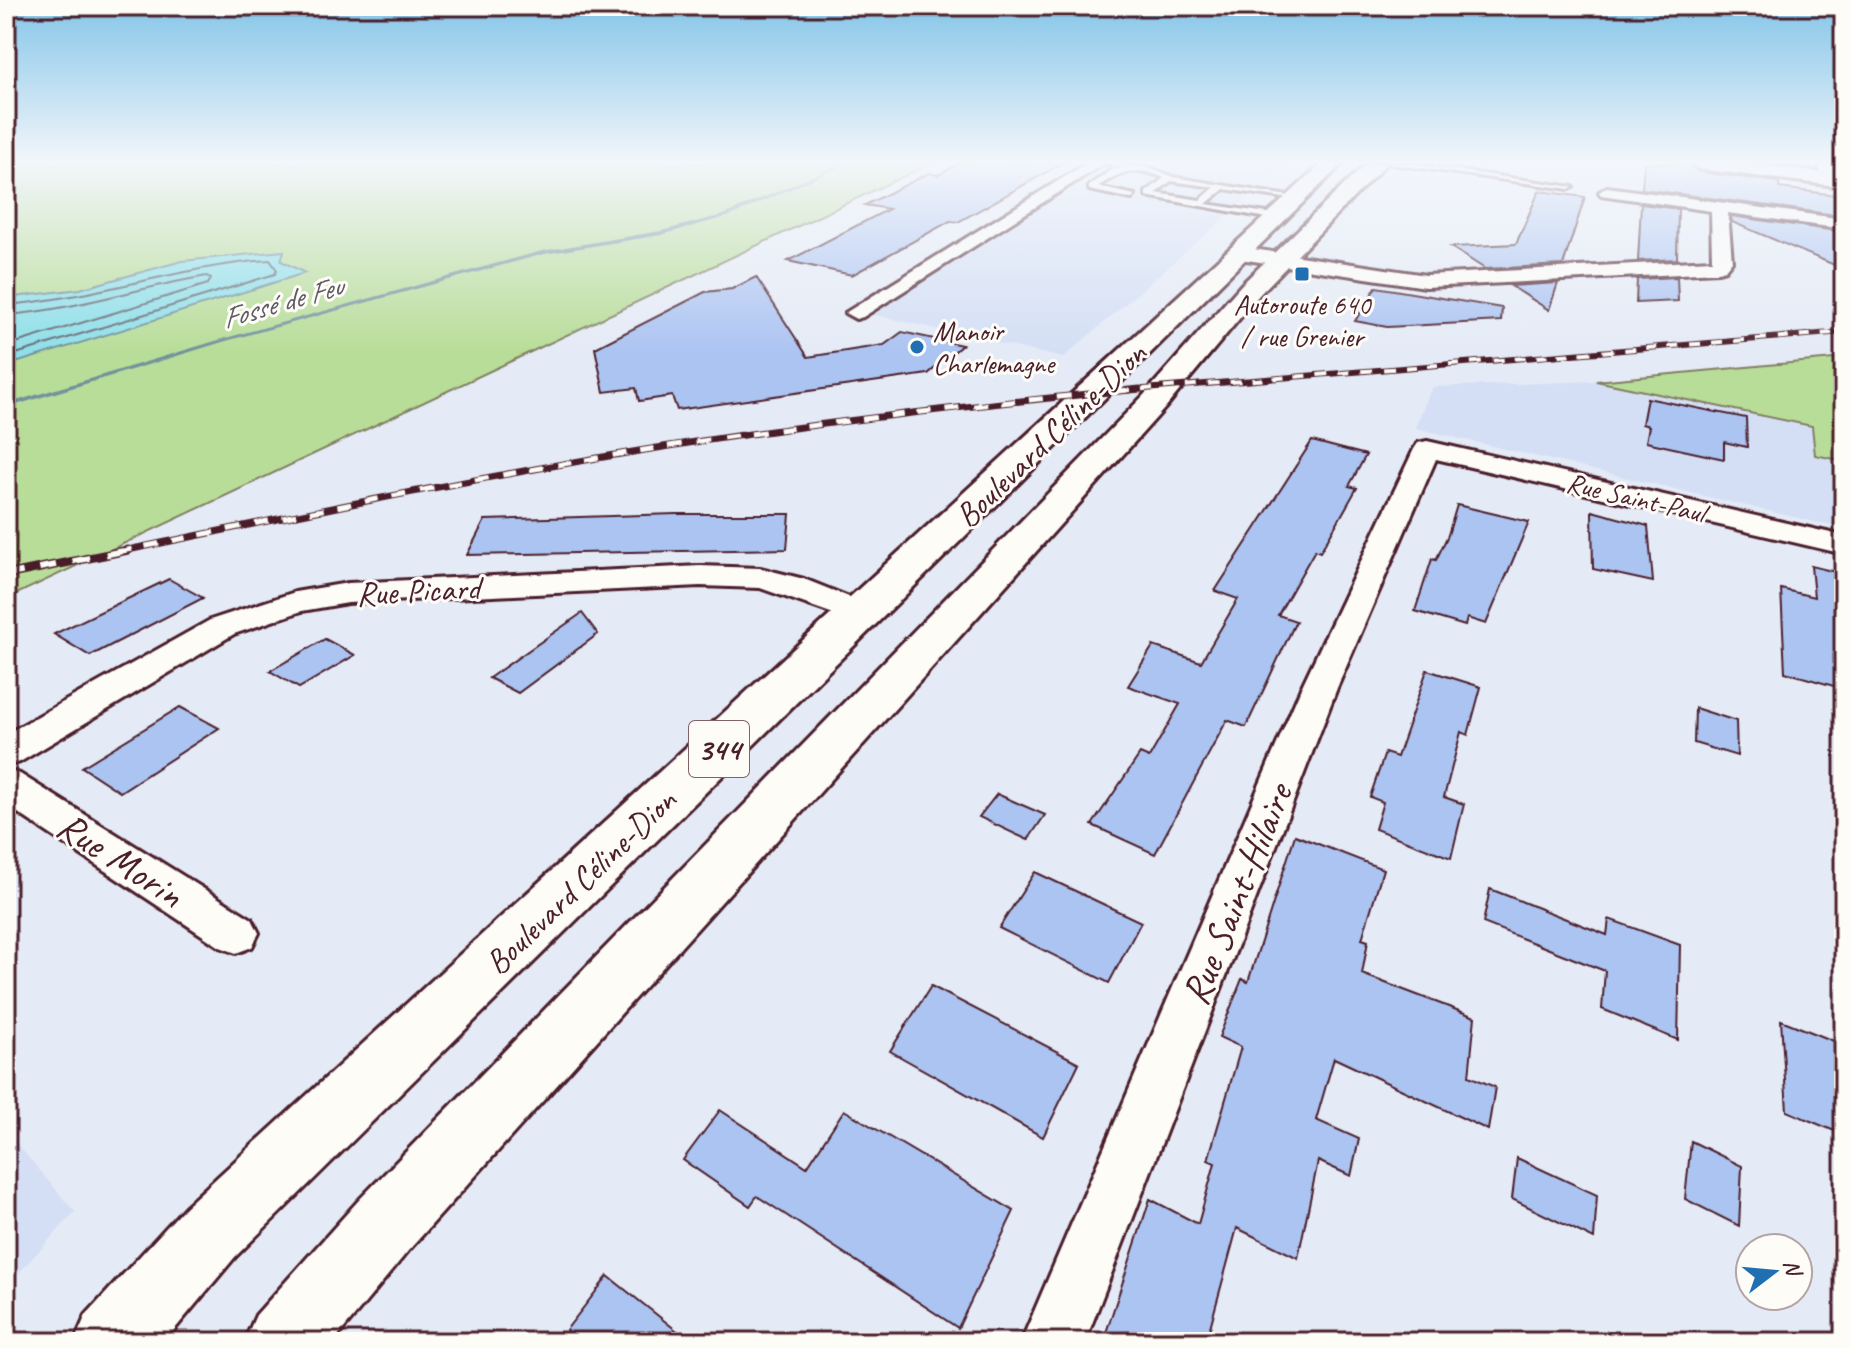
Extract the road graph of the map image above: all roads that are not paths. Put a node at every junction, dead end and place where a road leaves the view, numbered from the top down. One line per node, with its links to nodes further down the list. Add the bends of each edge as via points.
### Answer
1 (997, 226): 8 (street)
2 (1257, 226): 7 (lane)
3 (1266, 226): 7 (lane)
4 (1278, 226): 7 (main road, Boulevard Céline-Dion / 344)
5 (1282, 226): 7 (main road, Boulevard Céline-Dion / 344)
6 (1720, 226): 7 (street, via 1722,261 1716,267 1435,282)
7 (1273, 232): 11 (main road, Boulevard Céline-Dion / 344); 16 (main road, Boulevard Céline-Dion / 344, via 1154,402 383,1226)
8 (856, 313)
9 (1427, 449): 10 (street, Rue Saint-Paul); 17 (street, Rue Saint-Hilaire, via 1319,688)
10 (1844, 545)
11 (862, 614): 12 (street, Rue Picard, via 793,586 745,578 348,593 295,602 222,627); 15 (main road, Boulevard Céline-Dion / 344, via 210,1232)
12 (6, 752)
13 (6, 785): 14 (street, Rue Morin)
14 (236, 933)
15 (113, 1342)
16 (283, 1342)
17 (1053, 1342)

